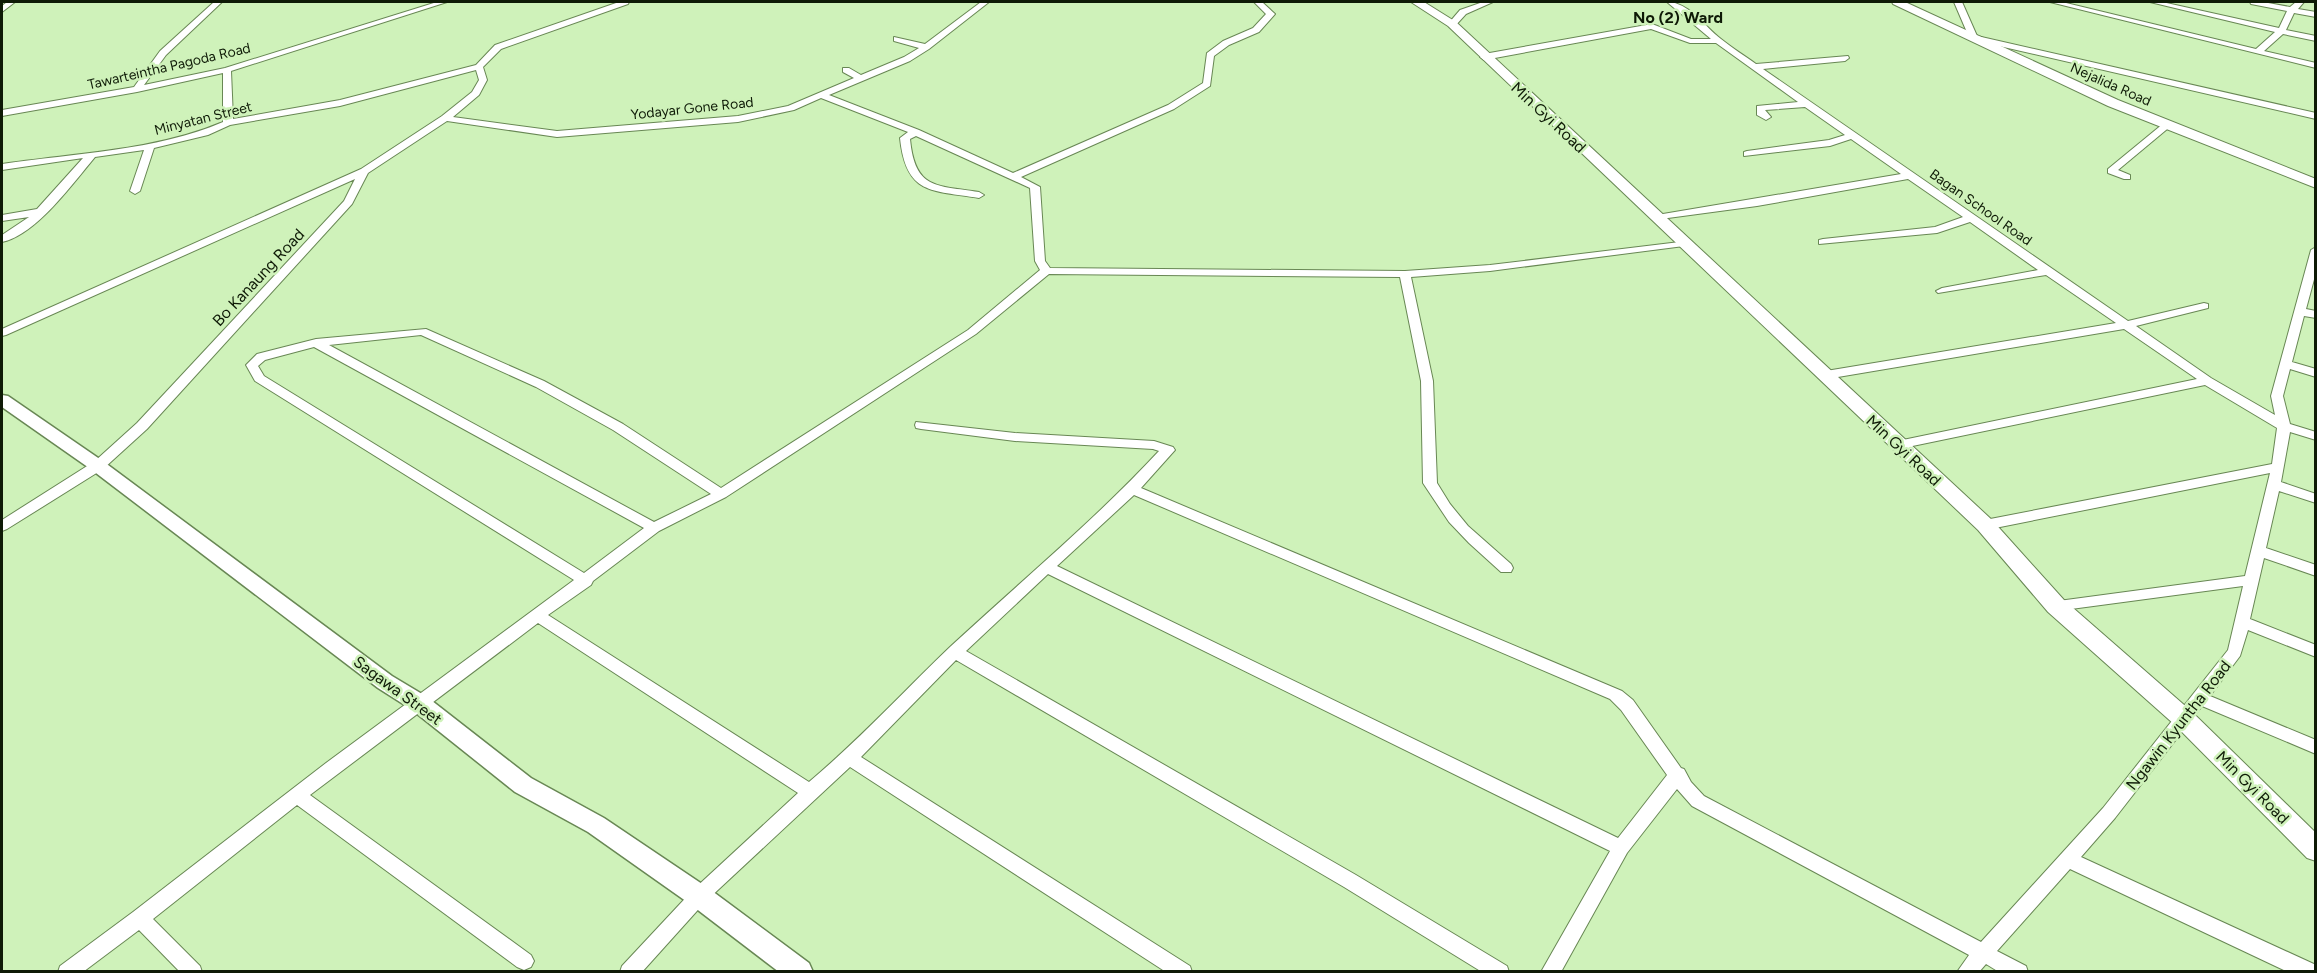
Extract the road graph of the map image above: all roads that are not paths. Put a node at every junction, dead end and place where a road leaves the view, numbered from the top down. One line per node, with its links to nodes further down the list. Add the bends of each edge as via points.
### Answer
1 (11, 2): 18 (street)
2 (219, 2): 36 (street)
3 (443, 2): 34 (street, Tawarteintha Pagoda Road)
4 (625, 2): 32 (street, via 498,47)
5 (985, 2): 27 (street, Yodayar Gone Road)
6 (1258, 2): 56 (street, via 1270,14 1256,30 1210,55 1207,84 1171,107)
7 (1417, 2): 21 (main road, Min Gyi Road)
8 (1489, 2): 21 (street, via 1463,12)
9 (1671, 2): 26 (street, Bagan School Road)
10 (1897, 2): 23 (main road, Nejalida Road)
11 (1958, 2): 23 (street)
12 (2054, 2): 17 (street)
13 (2093, 2): 17 (street)
14 (2154, 2): 22 (street)
15 (2254, 2): 19 (street)
16 (2300, 2): 19 (street)
17 (2084, 9): 28 (street)
18 (2, 10)
19 (2292, 10): 20 (street); 22 (street)
20 (2316, 15)
21 (1452, 24): 29 (main road, Min Gyi Road)
22 (2281, 32): 25 (street); 28 (street)
23 (1975, 38): 44 (street); 48 (main road, Nejalida Road)
24 (897, 39): 27 (street)
25 (2316, 39)
26 (1718, 41): 29 (street, via 1690,41 1652,26); 33 (street, Bagan School Road)
27 (926, 47): 37 (street, Yodayar Gone Road)
28 (2257, 52): 31 (street)
29 (1485, 57): 64 (main road, Min Gyi Road)
30 (1845, 58): 33 (street)
31 (2316, 66)
32 (478, 67): 46 (street, Bo Kanaung Road, via 483,80 476,93); 47 (street, Minyatan Street, via 340,103)
33 (1755, 67): 41 (street, Bagan School Road)
34 (227, 69): 38 (street, Tawarteintha Pagoda Road); 47 (street)
35 (846, 70): 37 (street)
36 (145, 74): 38 (street); 39 (street)
37 (862, 79): 40 (street, Yodayar Gone Road)
38 (175, 80): 39 (street, Tawarteintha Pagoda Road)
39 (137, 89): 43 (street, Tawarteintha Pagoda Road)
40 (823, 96): 46 (street, Yodayar Gone Road, via 791,108 738,119 557,134); 49 (street)
41 (1806, 104): 45 (street, via 1760,108 1760,114); 50 (street, Bagan School Road)
42 (2316, 108): 44 (street, via 2311,109)
43 (2, 113)
44 (2316, 116)
45 (1766, 117)
46 (445, 118): 55 (street, Bo Kanaung Road)
47 (228, 123): 51 (street, Minyatan Street, via 205,133)
48 (2167, 125): 58 (street, via 2111,171); 59 (main road, Nejalida Road)
49 (916, 132): 56 (street); 61 (street, via 905,138 912,175 922,184)
50 (1852, 136): 52 (street, via 1830,143); 57 (street, Bagan School Road)
51 (150, 146): 53 (street, Minyatan Street); 60 (street)
52 (1747, 154)
53 (91, 156): 54 (street, Minyatan Street); 62 (street)
54 (2, 167)
55 (364, 171): 79 (street); 90 (street, Bo Kanaung Road, via 348,202 280,278 142,426)
56 (1015, 176): 70 (street, via 1035,187 1040,261)
57 (1909, 176): 64 (street); 65 (street, Bagan School Road)
58 (2127, 177)
59 (2316, 184)
60 (135, 190)
61 (979, 195)
62 (38, 212): 63 (street); 66 (street, via 25,226)
63 (2, 218)
64 (1657, 218): 68 (main road, Min Gyi Road)
65 (1971, 218): 67 (street, via 1937,230); 71 (street, Bagan School Road)
66 (2, 239)
67 (1823, 242)
68 (1684, 243): 73 (street, via 1490,268); 83 (main road, Min Gyi Road)
69 (2316, 250): 72 (street, Ngawin Kyuntha Road)
70 (1046, 271): 73 (street); 94 (street, via 972,332)
71 (2048, 271): 74 (street); 78 (street, Bagan School Road)
72 (2313, 273): 76 (street, Ngawin Kyuntha Road)
73 (1405, 274): 101 (street, via 1427,381 1430,483 1454,519)
74 (1942, 291)
75 (2204, 306): 78 (street)
76 (2300, 310): 77 (street); 81 (street, Ngawin Kyuntha Road)
77 (2316, 315)
78 (2127, 325): 83 (street); 84 (street, Bagan School Road)
79 (2, 333)
80 (316, 343): 94 (street, via 422,331 540,384 618,427); 98 (street); 104 (street, via 261,357 252,365 259,378)
81 (2286, 364): 82 (street); 87 (street, Ngawin Kyuntha Road, via 2277,396)
82 (2316, 373)
83 (1826, 375): 89 (main road, Min Gyi Road)
84 (2207, 381): 87 (street, Bagan School Road); 89 (street)
85 (2, 400): 90 (street, Sagawa Street)
86 (921, 425): 93 (street, via 1168,450)
87 (2284, 426): 88 (street, Bagan School Road); 91 (street, Ngawin Kyuntha Road)
88 (2316, 436)
89 (1898, 445): 96 (main road, Min Gyi Road)
90 (98, 465): 97 (street, Bo Kanaung Road); 111 (street, Sagawa Street, via 210,553)
91 (2278, 467): 92 (street, Ngawin Kyuntha Road); 96 (street)
92 (2274, 484): 95 (street); 99 (street, Ngawin Kyuntha Road)
93 (1132, 489): 100 (street); 115 (street, via 1616,695)
94 (721, 494): 98 (street)
95 (2316, 499)
96 (1985, 525): 105 (main road, Min Gyi Road)
97 (2, 526)
98 (654, 528): 104 (street)
99 (2259, 551): 102 (street); 103 (street, Ngawin Kyuntha Road)
100 (1048, 568): 109 (street); 118 (street)
101 (1506, 568)
102 (2316, 571)
103 (2252, 580): 105 (street); 107 (street, Ngawin Kyuntha Road)
104 (586, 581): 106 (street)
105 (2056, 606): 112 (main road, Min Gyi Road)
106 (537, 615): 111 (street); 116 (street)
107 (2242, 622): 108 (street); 110 (street, Ngawin Kyuntha Road, via 2235,652)
108 (2316, 651)
109 (955, 652): 114 (street); 130 (street)
110 (2199, 698): 112 (street, Ngawin Kyuntha Road); 113 (street)
111 (419, 703): 117 (street); 121 (street, Sagawa Street, via 523,785 596,825)
112 (2183, 718): 119 (main road, Min Gyi Road); 120 (street, Ngawin Kyuntha Road, via 2109,813)
113 (2316, 747)
114 (849, 758): 116 (street); 129 (street)
115 (1678, 774): 118 (street); 123 (street, via 1698,801)
116 (810, 792): 121 (street)
117 (297, 795): 122 (street); 124 (street)
118 (1621, 848): 131 (street)
119 (2315, 850)
120 (2067, 859): 123 (street, Ngawin Kyuntha Road); 134 (street)
121 (699, 896): 127 (street); 128 (street, Sagawa Street)
122 (140, 918): 125 (street); 126 (street)
123 (1982, 953): 132 (street, Ngawin Kyuntha Road); 133 (street)
124 (524, 961)
125 (68, 972)
126 (193, 972)
127 (629, 972)
128 (800, 972)
129 (1183, 972)
130 (1500, 972)
131 (1550, 972)
132 (1966, 972)
133 (2019, 972)
134 (2310, 972)

